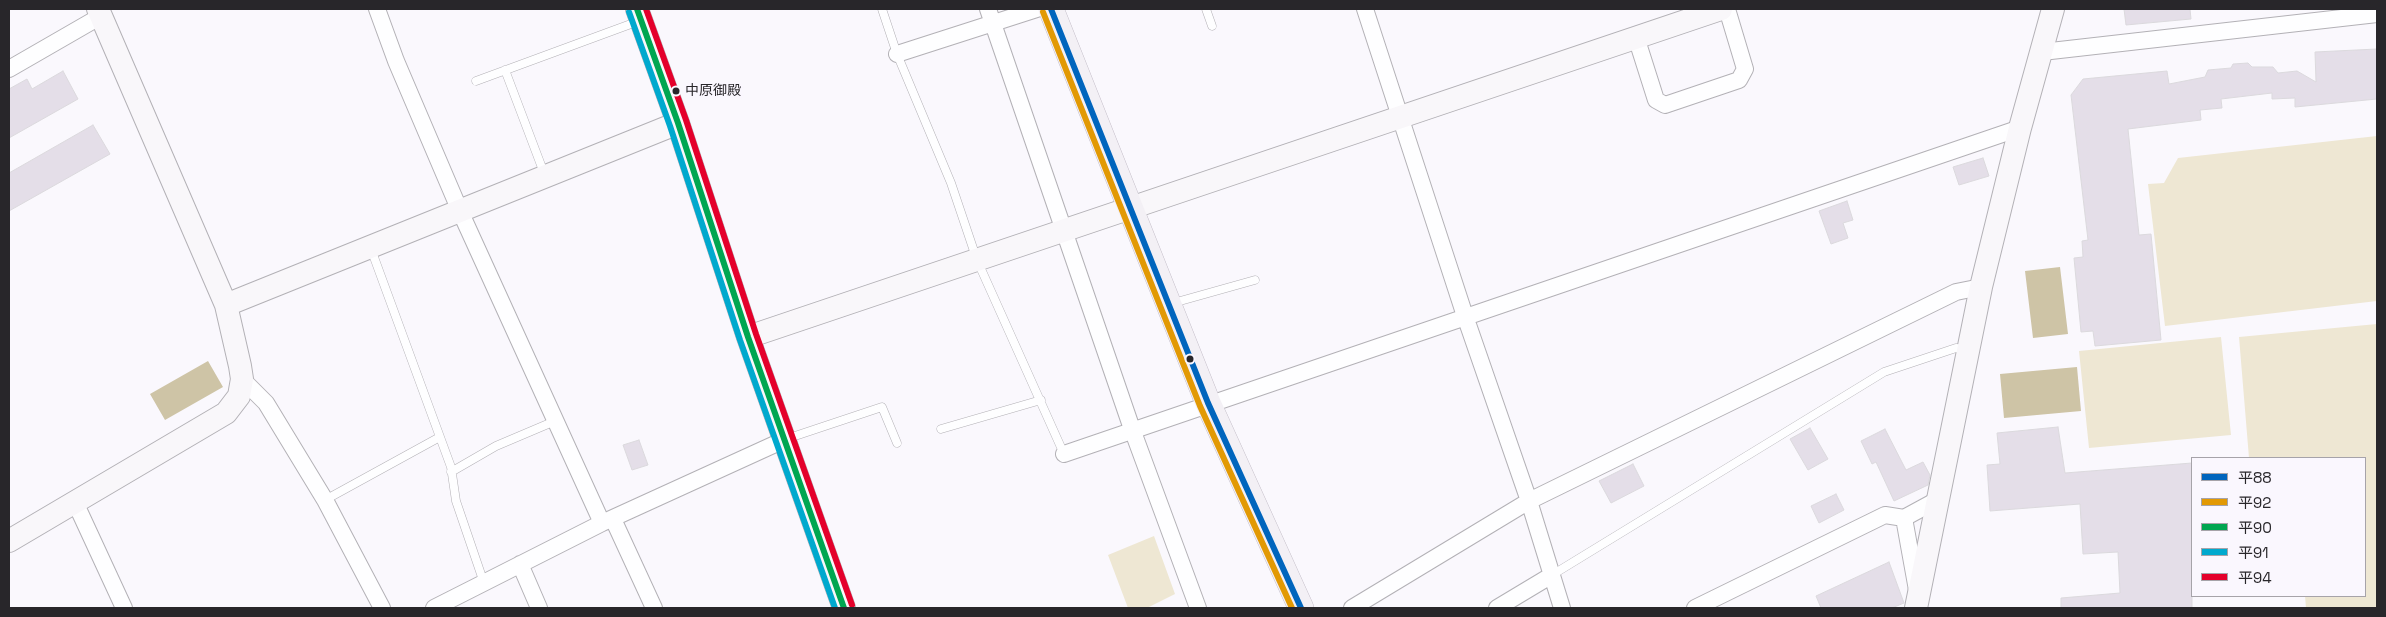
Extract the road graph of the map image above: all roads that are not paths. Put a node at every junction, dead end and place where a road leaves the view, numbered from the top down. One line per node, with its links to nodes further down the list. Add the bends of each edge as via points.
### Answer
1 (377, 9): 26 (street)
2 (882, 9): 17 (lane)
3 (1037, 9): 13 (street)
4 (1051, 9): 25 (main road)
5 (1206, 9): 14 (lane)
6 (1364, 9): 21 (street)
7 (1721, 9): 15 (street)
8 (1727, 9): 15 (street, via 1745,69 1739,80 1665,105 1656,100)
9 (2053, 9): 16 (street)
10 (100, 12): 18 (street); 33 (street)
11 (639, 14): 19 (lane); 22 (street)
12 (2377, 14): 16 (street)
13 (990, 16): 17 (street); 27 (street)
14 (1212, 26)
15 (1636, 37): 21 (street)
16 (2042, 52): 23 (street)
17 (897, 54): 29 (lane, via 952,183)
18 (9, 69)
19 (505, 70): 20 (lane); 24 (lane)
20 (476, 81)
21 (1399, 117): 25 (street); 34 (street)
22 (678, 123): 24 (street); 35 (street)
23 (2020, 128): 31 (street); 34 (street)
24 (546, 177): 26 (street)
25 (1130, 208): 27 (street); 32 (main road)
26 (460, 211): 28 (street); 40 (street)
27 (1064, 230): 29 (street); 42 (street)
28 (370, 247): 33 (street); 43 (lane)
29 (977, 260): 35 (street); 38 (lane)
30 (1255, 280): 32 (lane)
31 (1981, 287): 36 (street); 50 (street, via 1956,292)
32 (1168, 304): 39 (main road)
33 (226, 305): 37 (street)
34 (1465, 316): 39 (street); 50 (street)
35 (748, 337): 44 (street)
36 (1969, 349): 48 (street); 56 (lane, via 1956,348 1884,372)
37 (242, 379): 49 (street, via 266,403); 51 (street, via 239,396 226,413)
38 (1041, 400): 41 (lane); 46 (lane)
39 (1208, 403): 42 (street); 66 (main road)
40 (555, 421): 47 (lane, via 496,446); 53 (street)
41 (941, 429)
42 (1132, 429): 46 (street); 65 (street)
43 (438, 438): 47 (lane); 49 (lane)
44 (784, 440): 45 (lane, via 882,407); 53 (street); 64 (street)
45 (897, 442)
46 (1064, 454)
47 (451, 472): 57 (lane, via 456,501)
48 (1939, 499): 52 (street); 58 (street)
49 (325, 500): 60 (street)
50 (1529, 501): 56 (street); 67 (street)
51 (75, 502): 54 (street); 59 (street)
52 (1904, 518): 58 (street); 70 (street, via 1885,515)
53 (607, 521): 55 (street); 63 (street)
54 (9, 541)
55 (520, 564): 57 (street); 62 (street)
56 (1552, 575): 68 (street); 69 (street)
57 (484, 583): 61 (street)
58 (1917, 603)
59 (124, 608)
60 (382, 608)
61 (434, 608)
62 (539, 608)
63 (654, 608)
64 (844, 608)
65 (1198, 608)
66 (1302, 608)
67 (1352, 608)
68 (1497, 608)
69 (1562, 608)
70 (1695, 608)

